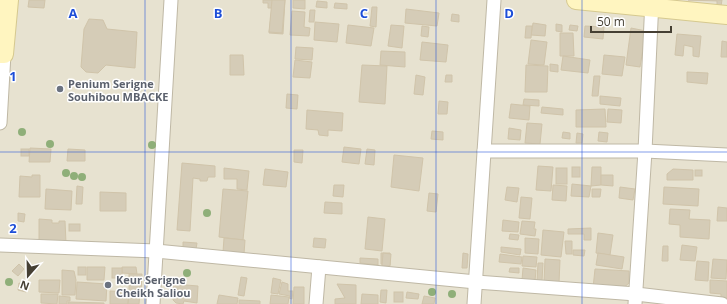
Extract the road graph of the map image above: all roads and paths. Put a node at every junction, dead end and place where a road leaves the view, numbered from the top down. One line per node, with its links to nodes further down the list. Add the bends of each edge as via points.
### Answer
1 (9, 0): 7 (street)
2 (171, 0): 13 (street)
3 (494, 0): 9 (street)
4 (576, 0): 5 (street)
5 (652, 4): 6 (street); 10 (street)
6 (727, 15)
7 (2, 54): 8 (street)
8 (0, 123)
9 (484, 151): 10 (street); 15 (street)
10 (645, 151): 11 (street); 16 (street)
11 (727, 155)
12 (0, 245): 13 (street)
13 (156, 251): 14 (street); 17 (street)
14 (319, 267): 15 (street); 18 (street)
15 (476, 282): 16 (street); 19 (street)
16 (636, 299): 20 (street)
17 (152, 304)
18 (316, 304)
19 (474, 304)
20 (722, 304)

